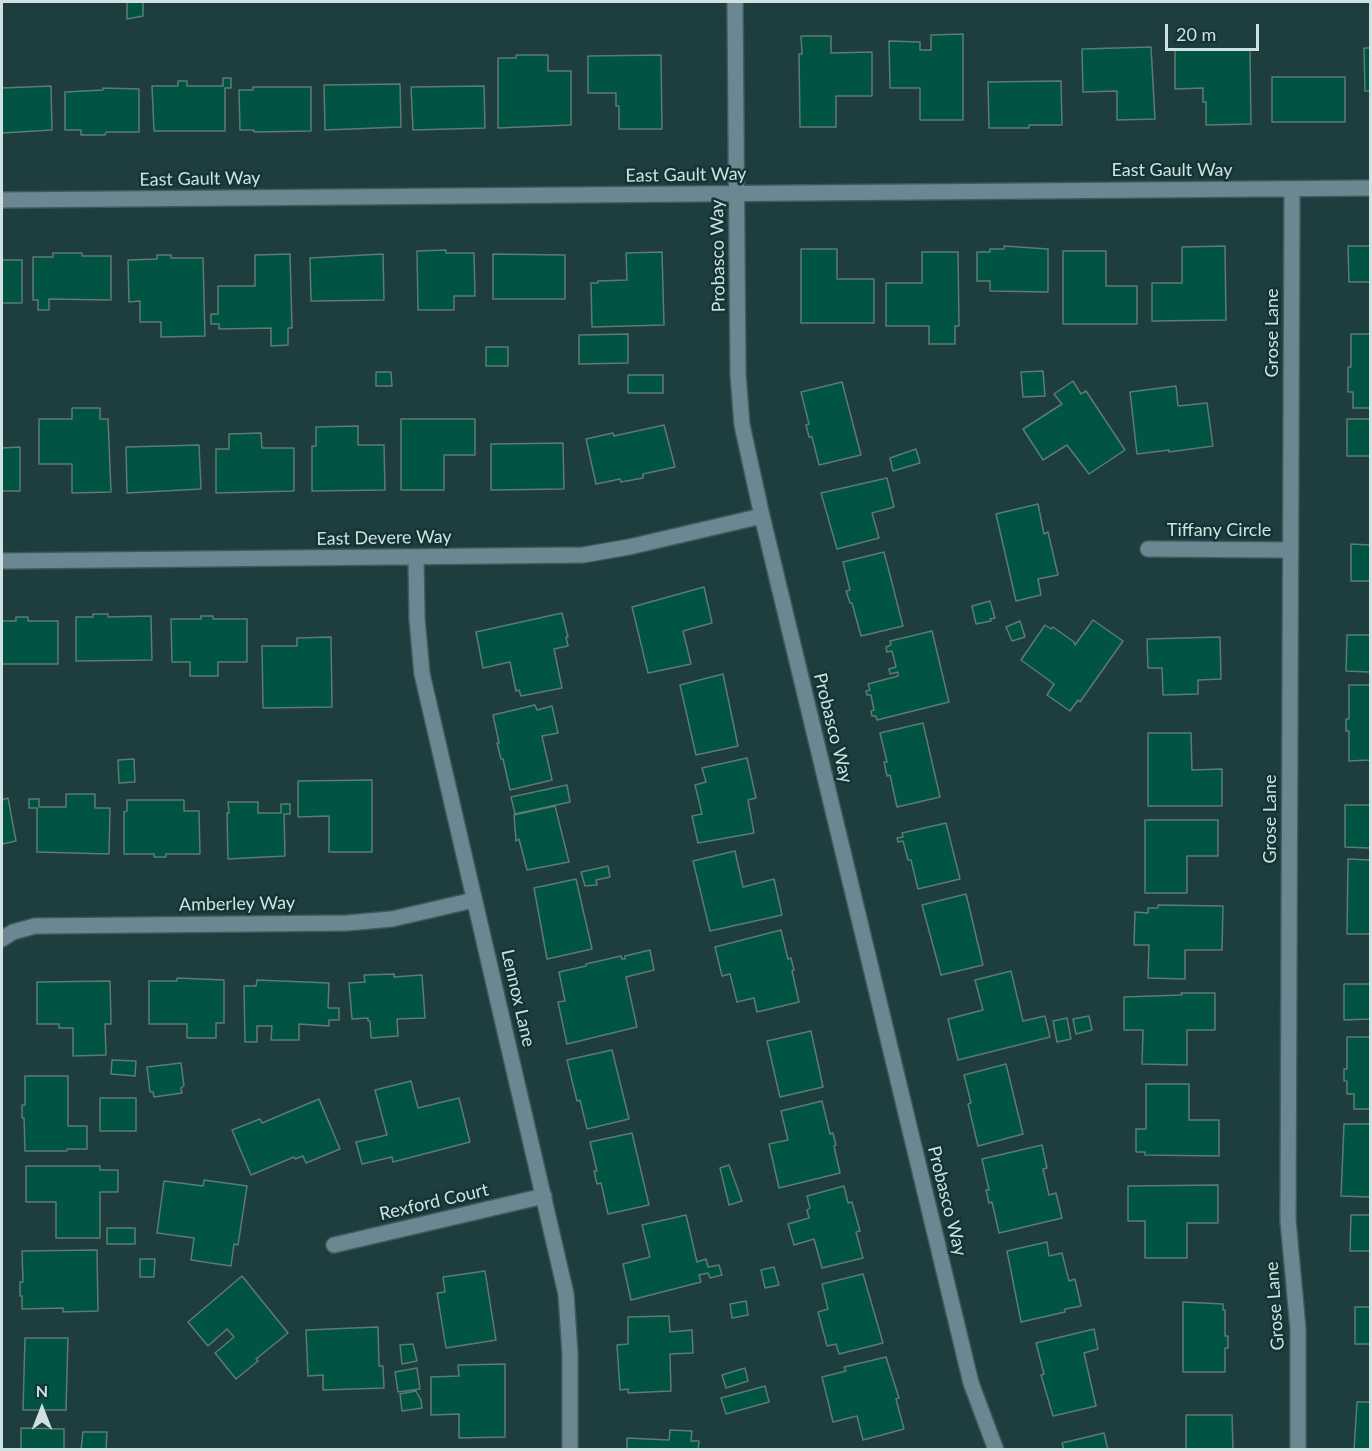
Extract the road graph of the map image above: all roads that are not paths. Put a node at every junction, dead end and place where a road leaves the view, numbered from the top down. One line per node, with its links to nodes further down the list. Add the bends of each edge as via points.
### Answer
1 (735, 2): 4 (street, Probasco Way)
2 (1371, 188): 3 (street, East Gault Way)
3 (1292, 189): 4 (street, East Gault Way); 8 (street, Grose Lane)
4 (736, 194): 5 (street, East Gault Way); 6 (street, Probasco Way, via 742,425)
5 (2, 200)
6 (762, 516): 9 (street, East Devere Way, via 583,555); 16 (street, Probasco Way, via 970,1383)
7 (1148, 549): 8 (street, Tiffany Circle)
8 (1290, 550): 17 (street, Grose Lane, via 1287,1220 1299,1329)
9 (416, 557): 10 (street, East Devere Way); 11 (street, Lennox Lane, via 422,674)
10 (2, 561)
11 (474, 900): 12 (street, Amberley Way, via 392,919 35,926); 13 (street, Lennox Lane)
12 (2, 939)
13 (544, 1196): 14 (street, Rexford Court); 15 (street, Lennox Lane, via 566,1294)
14 (334, 1245)
15 (570, 1449)
16 (996, 1449)
17 (1298, 1449)

